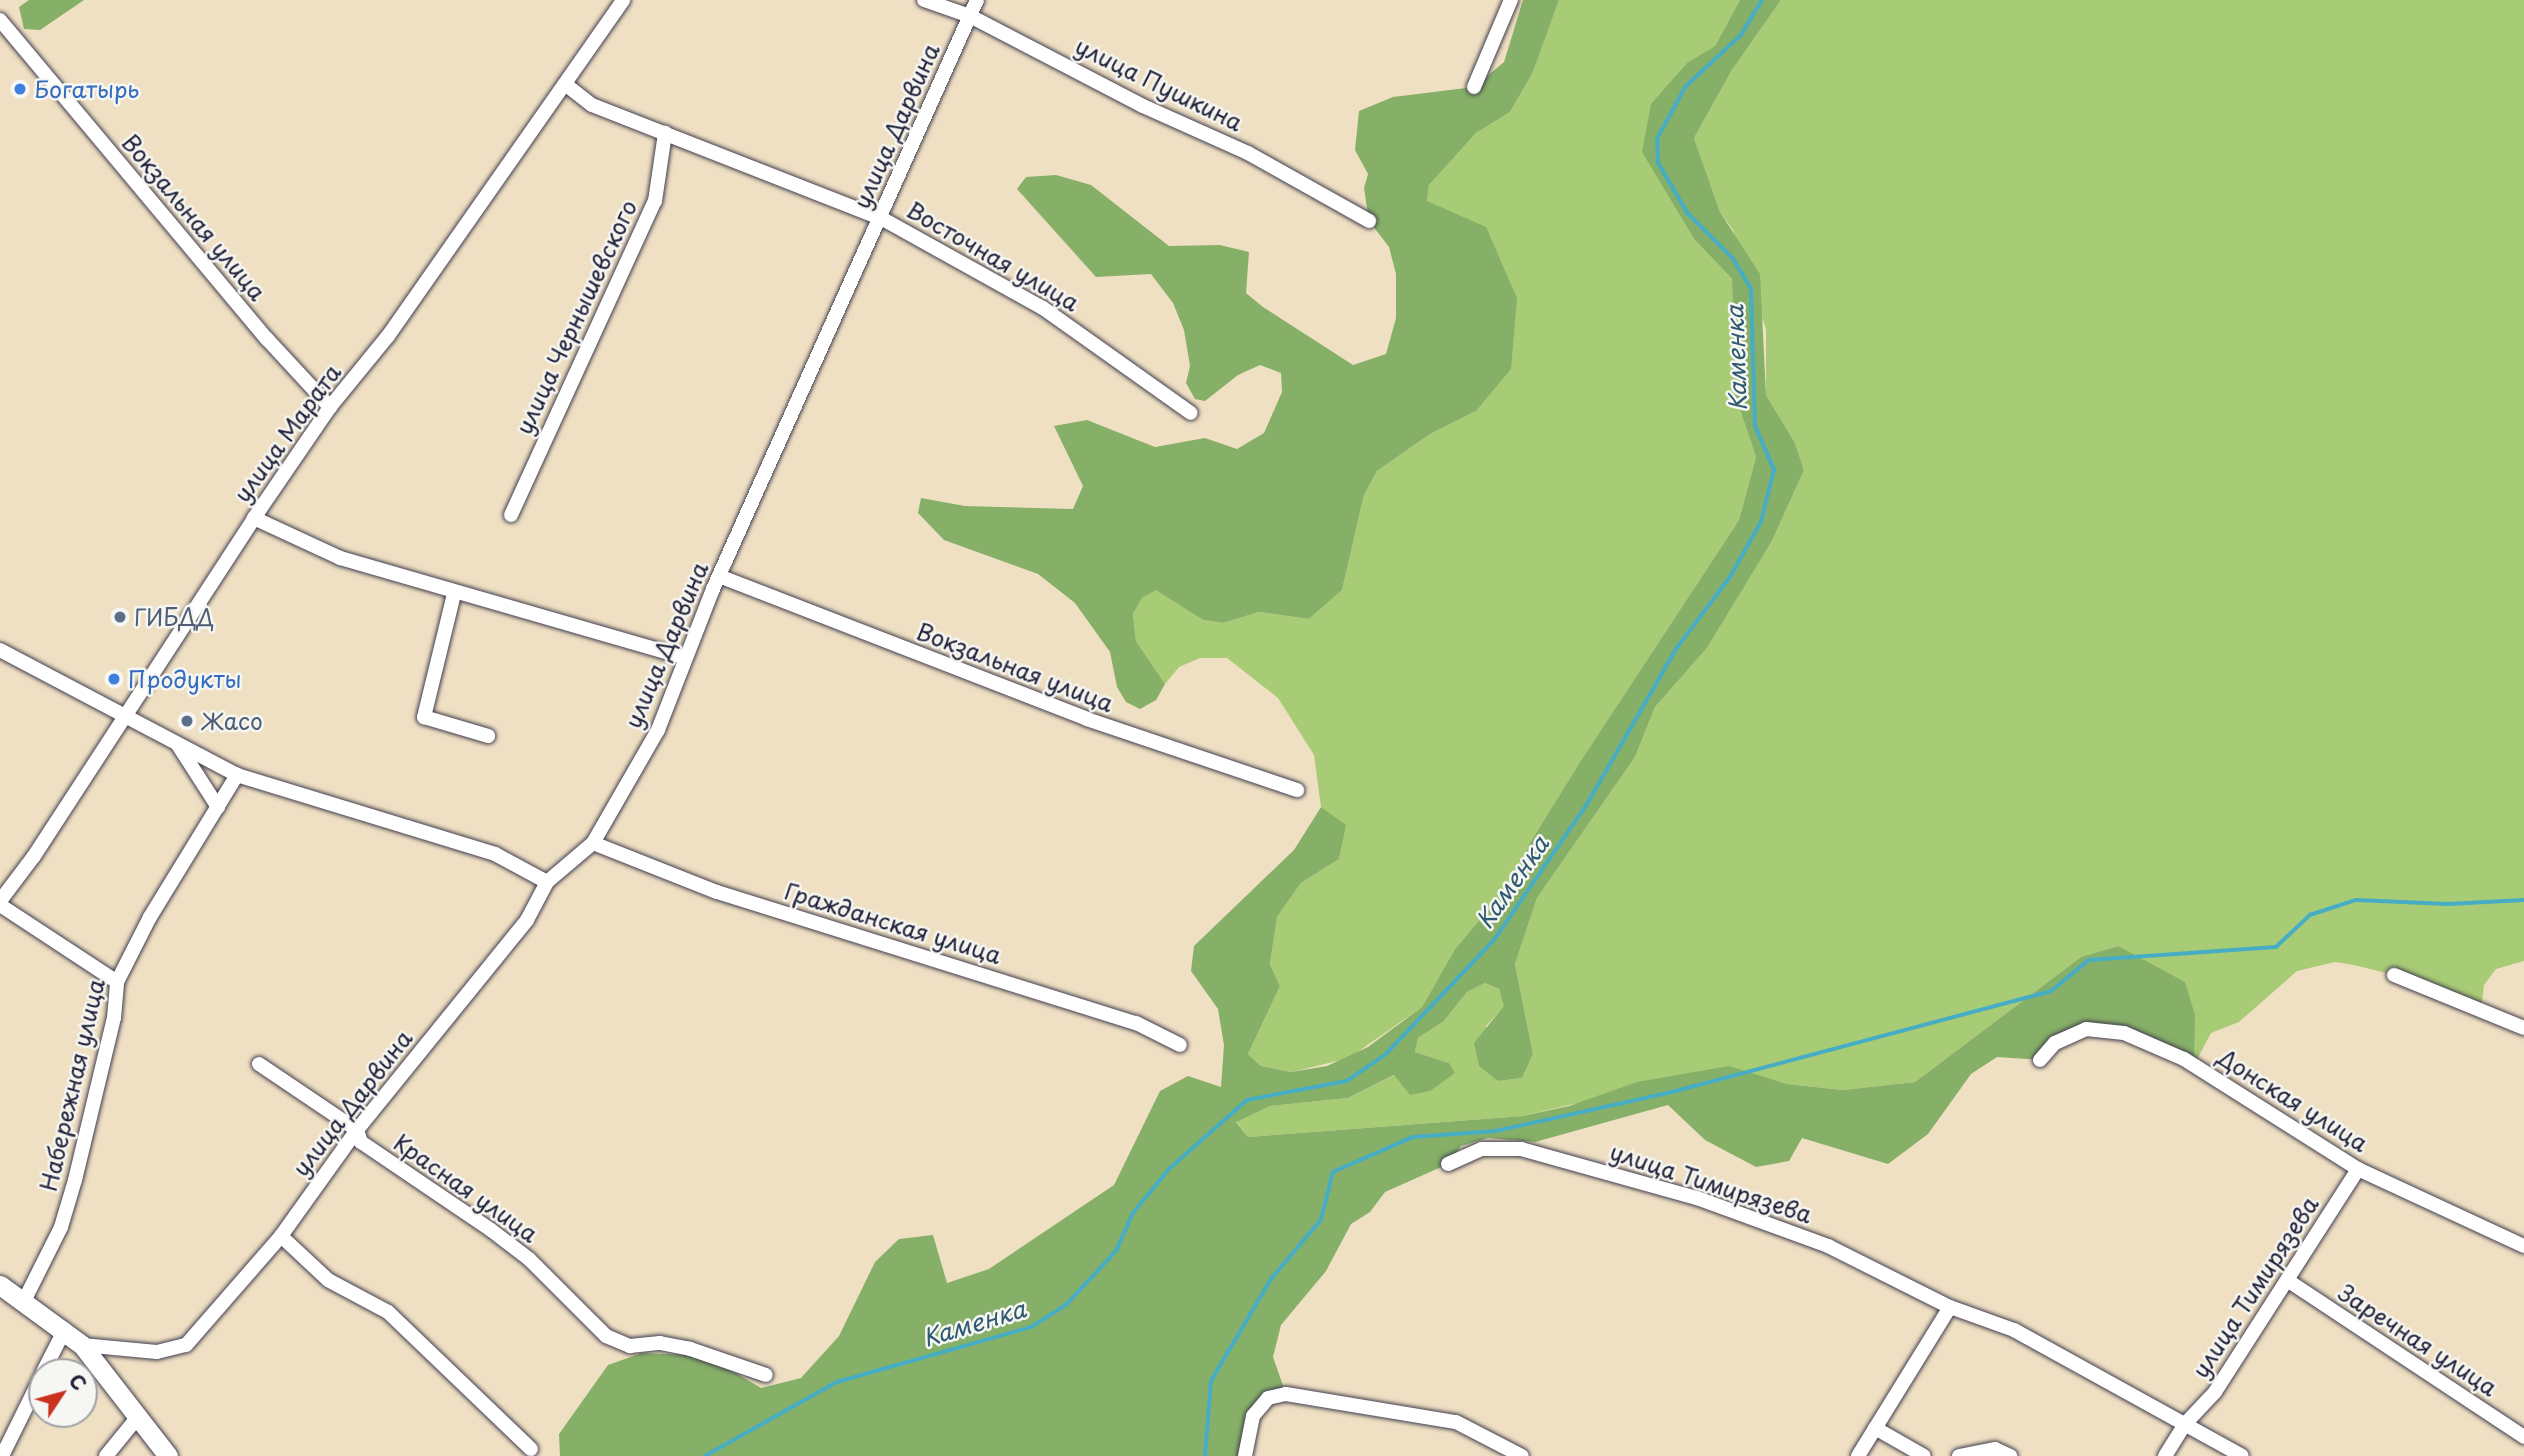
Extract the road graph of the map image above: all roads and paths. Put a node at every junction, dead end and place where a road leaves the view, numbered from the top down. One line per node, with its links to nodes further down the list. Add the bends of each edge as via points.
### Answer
1 (924, 0): 5 (street, улица Пушкина)
2 (977, 0): 5 (street, улица Дарвина)
3 (1511, 0): 8 (street)
4 (617, 2): 7 (street, улица Марата)
5 (970, 16): 10 (street, улица Дарвина); 11 (street, улица Пушкина, via 1143,106 1248,153)
6 (0, 20): 12 (street, Вокзальная улица, via 267,339)
7 (565, 84): 9 (street, Восточная улица, via 592,105); 12 (street, улица Марата, via 387,336)
8 (1474, 88)
9 (665, 133): 10 (street, Восточная улица); 14 (street, улица Чернышевского, via 655,201)
10 (881, 218): 13 (street, Восточная улица, via 1043,308); 16 (street, улица Дарвина)
11 (1369, 220)
12 (330, 407): 15 (street, улица Марата)
13 (1191, 413)
14 (511, 516)
15 (254, 518): 17 (street, via 340,558); 20 (street, улица Марата)
16 (719, 576): 19 (street, улица Дарвина); 24 (street, Вокзальная улица, via 1087,719)
17 (454, 594): 19 (street); 21 (street, via 424,717)
18 (0, 650): 20 (street)
19 (684, 657): 26 (street, улица Дарвина, via 658,730)
20 (124, 715): 22 (street); 28 (street, улица Марата)
21 (488, 736)
22 (178, 745): 23 (street); 25 (street)
23 (237, 775): 25 (street, Набережная улица); 27 (street, via 495,854)
24 (1297, 790)
25 (218, 807): 30 (street, Набережная улица, via 150,917)
26 (593, 843): 27 (street, улица Дарвина); 32 (street, Гражданская улица, via 717,892 1136,1023)
27 (547, 882): 35 (street, улица Дарвина, via 527,920)
28 (0, 903): 30 (street)
29 (2394, 975): 31 (street)
30 (117, 982): 42 (street, Набережная улица, via 114,1018 75,1180 61,1227)
31 (2524, 1028)
32 (1180, 1045)
33 (2040, 1060): 37 (street, Донская улица, via 2055,1043 2086,1029 2124,1033 2184,1059)
34 (259, 1064): 35 (street, Красная улица)
35 (357, 1130): 38 (street, улица Дарвина); 47 (street, Красная улица, via 361,1142 435,1188 529,1259 606,1336 630,1346 660,1343 690,1349)
36 (1448, 1164): 43 (street, улица Тимирязева, via 1482,1149 1521,1149 1697,1198 1828,1245)
37 (2358, 1169): 39 (street, Донская улица); 40 (street, улица Тимирязева)
38 (281, 1236): 45 (street, улица Дарвина, via 186,1345 157,1352); 53 (street, via 328,1280 388,1312)
39 (2524, 1246)
40 (2287, 1280): 50 (street, улица Тимирязева, via 2214,1392); 52 (street, Заречная улица)
41 (0, 1285): 42 (street)
42 (24, 1301): 44 (street)
43 (1950, 1307): 50 (street, улица Тимирязева, via 2014,1330); 51 (street)
44 (65, 1329): 45 (street); 46 (street)
45 (82, 1345): 49 (street)
46 (50, 1358)
47 (766, 1375)
48 (28, 1403): 54 (street)
49 (137, 1418): 55 (street); 56 (street)
50 (2184, 1425): 63 (street); 64 (street, улица Тимирязева)
51 (1875, 1428): 59 (street); 60 (street)
52 (2524, 1437)
53 (531, 1450)
54 (2, 1456)
55 (106, 1456)
56 (168, 1456)
57 (1245, 1456): 58 (street, via 1253,1416 1268,1398 1286,1394 1456,1422)
58 (1521, 1456)
59 (1858, 1456)
60 (1924, 1456)
61 (1959, 1456): 62 (street, via 1995,1449)
62 (2010, 1456)
63 (2165, 1456)
64 (2242, 1456)

